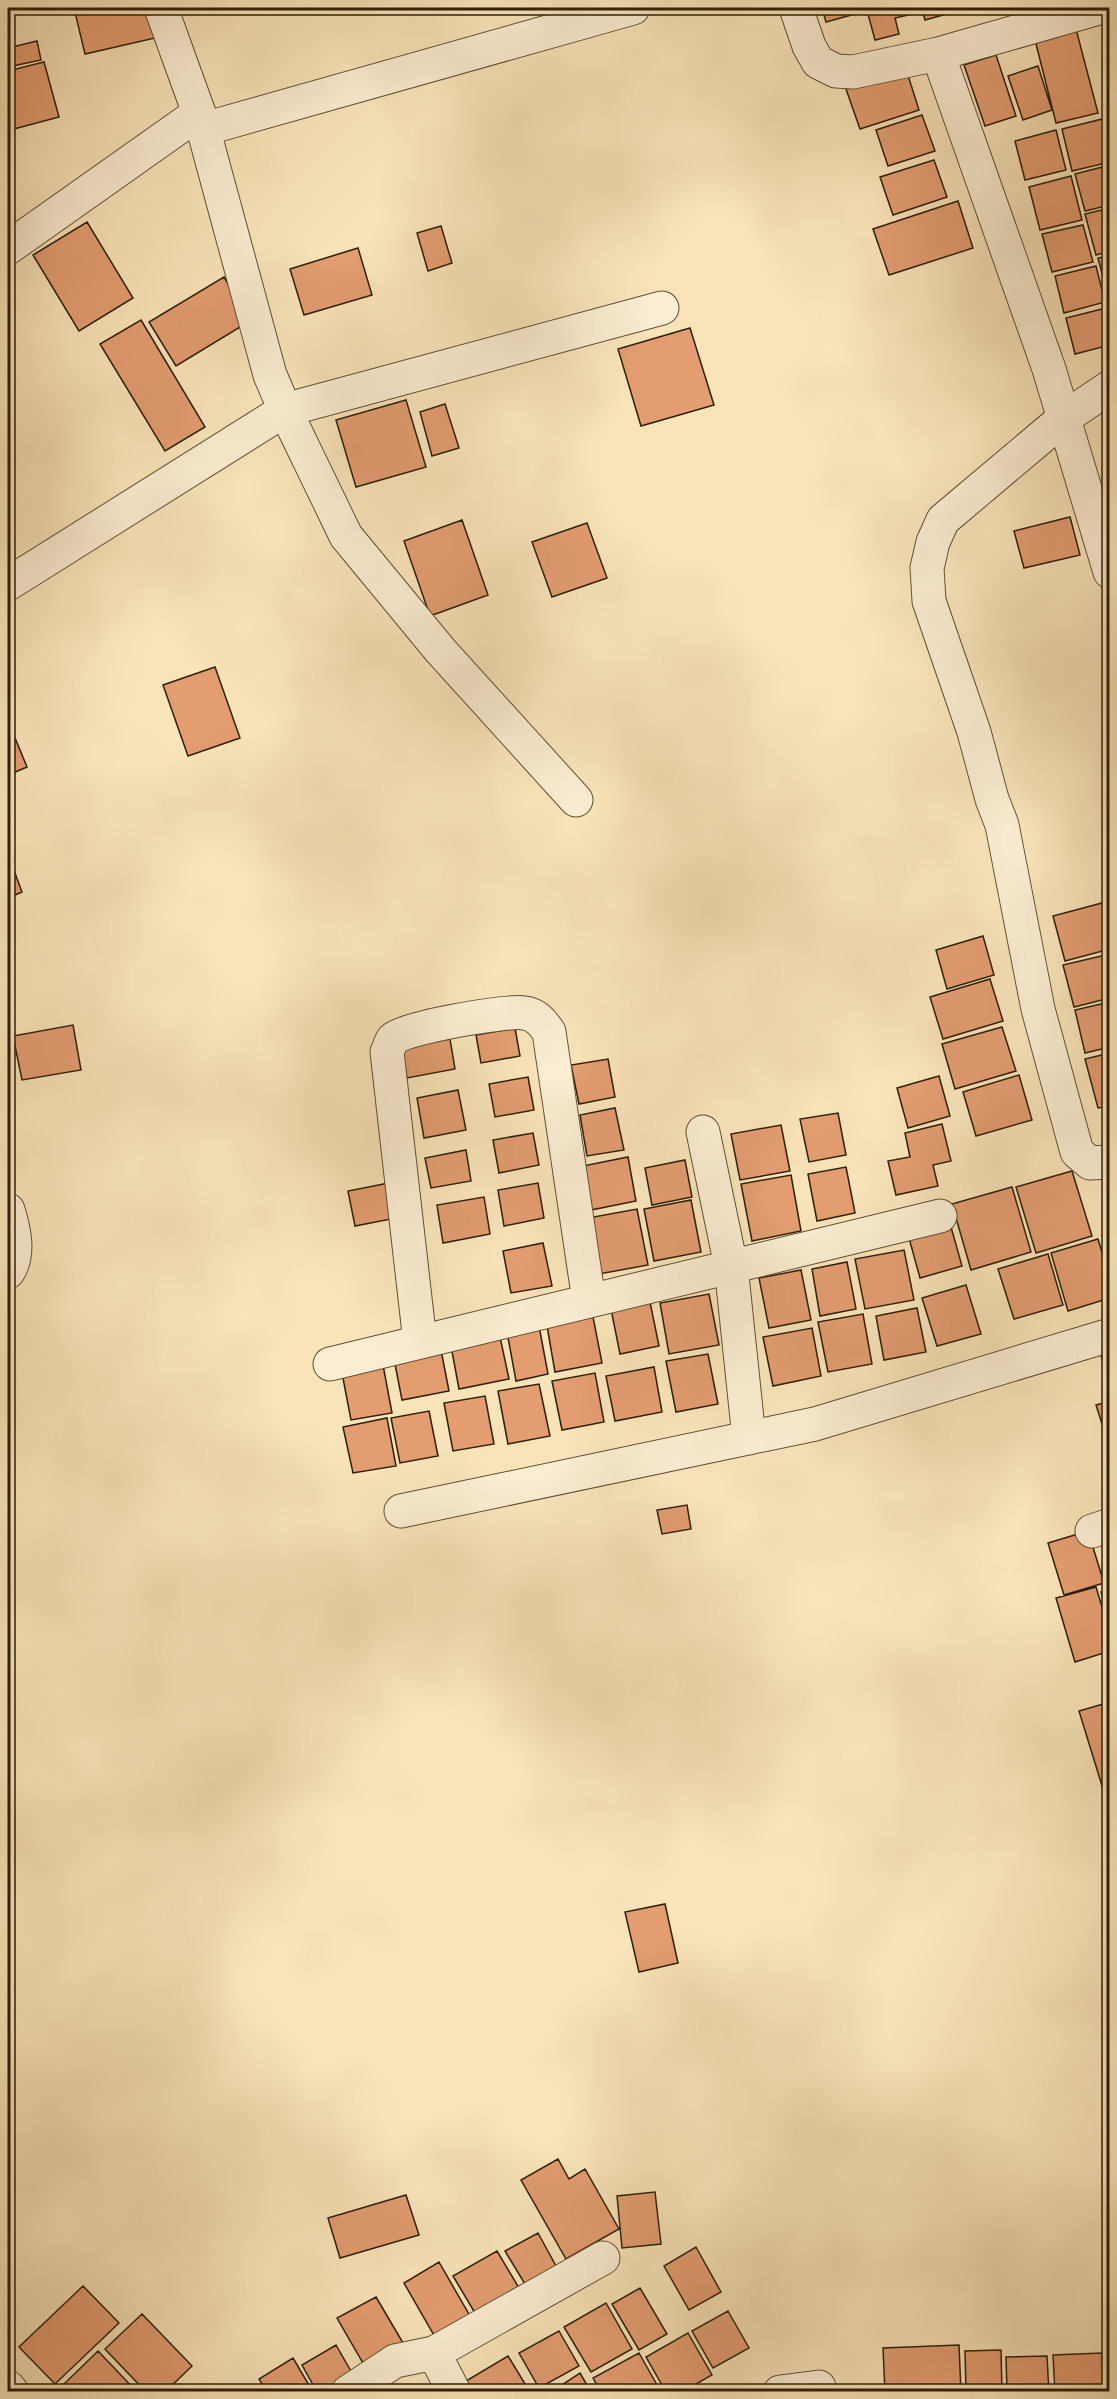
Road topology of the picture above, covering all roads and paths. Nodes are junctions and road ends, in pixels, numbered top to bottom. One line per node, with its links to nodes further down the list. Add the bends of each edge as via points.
1 (161, 8): 8 (street)
2 (633, 8): 8 (street)
3 (796, 8): 7 (street, via 818,62 836,71 853,72)
4 (1099, 8): 7 (street)
5 (1108, 8): 6 (street)
6 (1110, 13)
7 (938, 54): 13 (street)
8 (202, 121): 9 (street); 12 (street, via 270,375)
9 (8, 248)
10 (662, 308): 12 (street)
11 (1110, 387): 13 (street)
12 (285, 410): 15 (street); 16 (street, via 346,536 440,650)
13 (1064, 418): 14 (street); 18 (street, via 943,520 927,568 928,601 1002,825 1038,1009 1077,1152 1090,1163)
14 (1110, 572)
15 (8, 584)
16 (576, 800)
17 (703, 1132): 21 (street)
18 (1110, 1162)
19 (8, 1210): 22 (street, via 14,1228 14,1263)
20 (940, 1216): 21 (street)
21 (731, 1266): 23 (street); 27 (street)
22 (8, 1272)
23 (589, 1301): 25 (street); 25 (street, via 549,1032 540,1020 526,1012 410,1031 393,1039 387,1052)
24 (1110, 1335): 27 (street, via 834,1419)
25 (420, 1342): 26 (street)
26 (330, 1364)
27 (749, 1438): 28 (street)
28 (401, 1511)
29 (603, 2258): 30 (street)
30 (434, 2353): 34 (street, via 395,2361); 35 (street)
31 (8, 2387): 33 (street)
32 (819, 2387): 36 (street)
33 (12, 2391)
34 (348, 2391)
35 (454, 2391)
36 (780, 2391)

